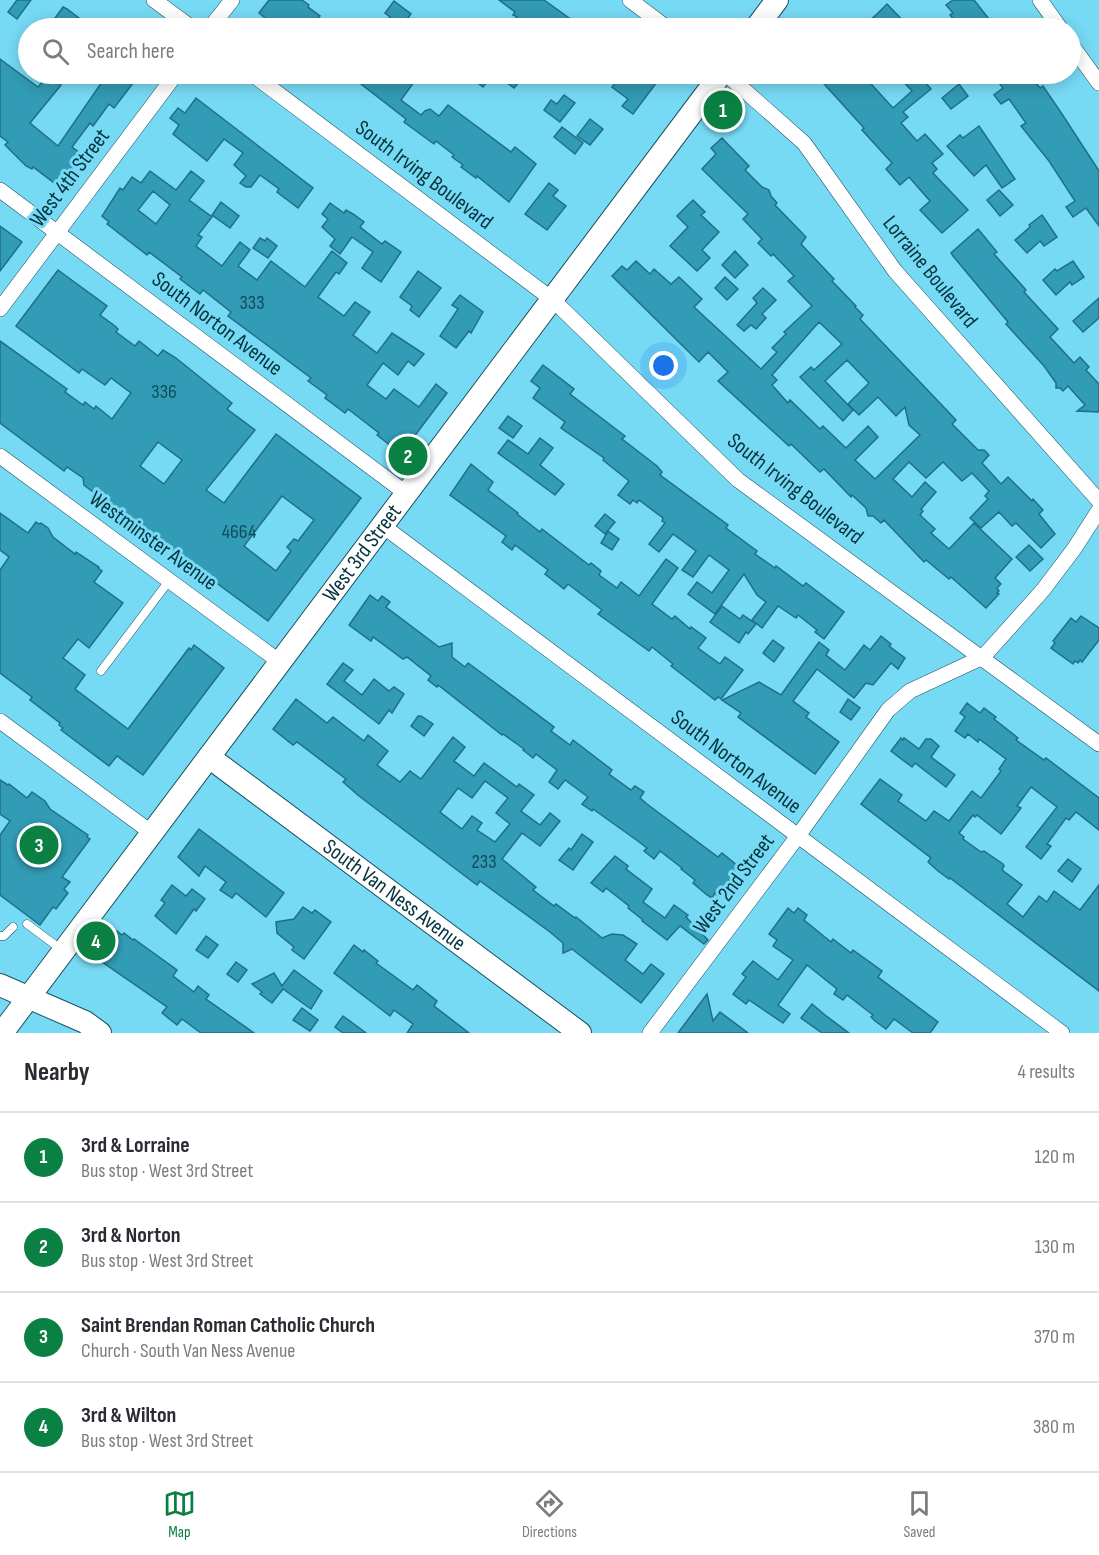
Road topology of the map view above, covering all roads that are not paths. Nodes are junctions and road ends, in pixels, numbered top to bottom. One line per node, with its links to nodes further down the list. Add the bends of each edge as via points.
1 (154, 0): 6 (street)
2 (232, 0): 7 (street)
3 (630, 0): 8 (street)
4 (777, 0): 9 (main road)
5 (1040, 0): 10 (street)
6 (178, 18)
7 (218, 18)
8 (654, 18)
9 (764, 18)
10 (1053, 18)
11 (1081, 57): 12 (street)
12 (1099, 83)
13 (169, 84): 18 (street, West 4th Street)
14 (265, 84): 19 (street, South Irving Boulevard)
15 (716, 84): 19 (main road, West 3rd Street)
16 (736, 84): 23 (street, Lorraine Boulevard, via 804,143 895,271)
17 (0, 190): 18 (street, South Norton Avenue)
18 (58, 232): 20 (street, West 4th Street); 22 (street, South Norton Avenue)
19 (553, 300): 22 (main road, West 3rd Street); 27 (street, South Irving Boulevard, via 738,480)
20 (0, 309)
21 (0, 456): 26 (street, Westminster Avenue)
22 (407, 494): 25 (main road, West 3rd Street)
23 (1099, 501)
24 (1099, 510): 27 (street, West 2nd Street, via 1043,590)
25 (383, 526): 28 (main road, West 3rd Street); 34 (street, South Norton Avenue)
26 (169, 581): 28 (street, Westminster Avenue); 29 (lane)
27 (982, 657): 31 (street, South Irving Boulevard); 34 (street, West 2nd Street, via 910,691 888,711)
28 (280, 662): 32 (main road, West 3rd Street)
29 (101, 671)
30 (0, 721): 33 (street)
31 (1099, 744)
32 (209, 757): 33 (main road, West 3rd Street); 43 (main road, South Van Ness Avenue)
33 (152, 833): 38 (main road, West 3rd Street)
34 (798, 836): 44 (street, West 2nd Street); 45 (street, South Norton Avenue)
35 (27, 924): 38 (lane)
36 (13, 927): 37 (lane)
37 (0, 936)
38 (64, 951): 40 (main road, West 3rd Street)
39 (0, 985): 40 (main road)
40 (29, 998): 41 (main road, West 3rd Street); 42 (main road, via 85,1022)
41 (2, 1033)
42 (100, 1033)
43 (580, 1033)
44 (650, 1033)
45 (1062, 1033)

